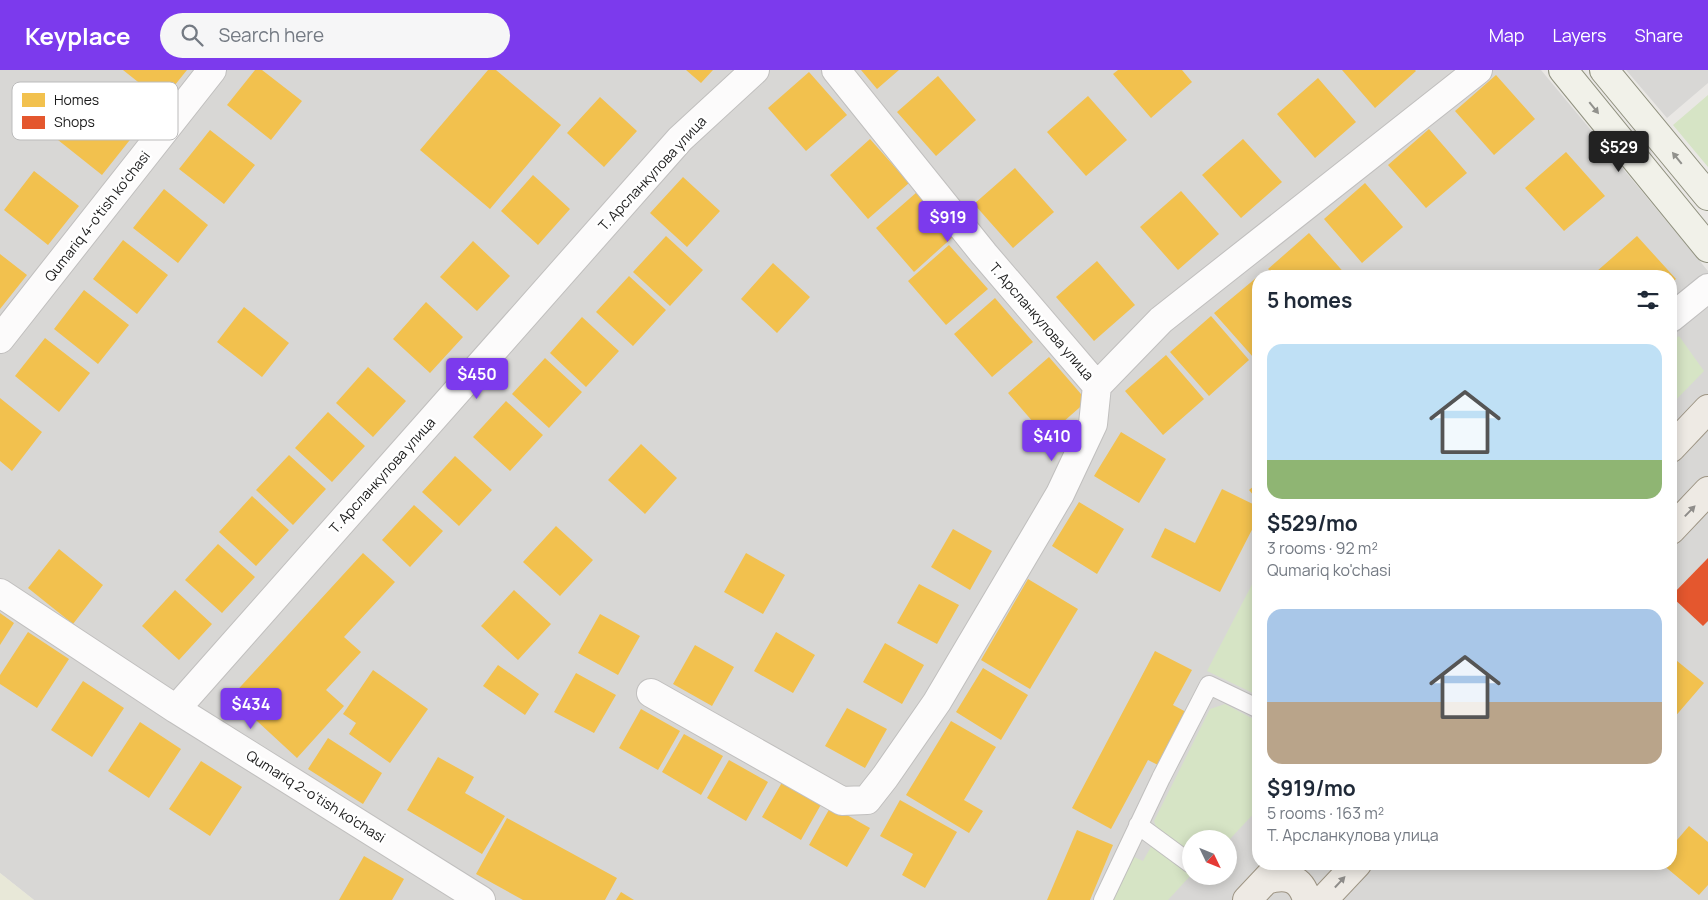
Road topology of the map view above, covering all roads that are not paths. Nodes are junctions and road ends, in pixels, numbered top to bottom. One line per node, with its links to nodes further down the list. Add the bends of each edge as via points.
1 (212, 70): 7 (street, Qumariq 4-o'tish ko'chasi)
2 (755, 70): 22 (street, Т. Арсланкулова улица, via 680,139)
3 (836, 70): 14 (street, Т. Арсланкулова улица, via 984,254)
4 (1478, 70): 14 (street, via 1161,320)
5 (1563, 70): 10 (main road, one-way to 10)
6 (1604, 70): 9 (main road, one-way to 6)
7 (178, 113)
8 (157, 140): 13 (street, Qumariq 4-o'tish ko'chasi)
9 (1708, 196)
10 (1708, 248)
11 (1708, 288): 12 (street)
12 (1677, 313)
13 (0, 339)
14 (1098, 386): 20 (street, via 1094,424 1060,494 937,702 867,800 842,800)
15 (1708, 409): 16 (main road)
16 (1677, 442)
17 (1708, 491): 18 (main road, one-way to 17)
18 (1677, 524)
19 (0, 593): 22 (street, Qumariq 2-o'tish ko'chasi)
20 (651, 693)
21 (1252, 706): 23 (lane, via 1209,685)
22 (176, 708): 27 (street, Qumariq 2-o'tish ko'chasi)
23 (1138, 826): 24 (lane); 28 (lane)
24 (1182, 858)
25 (1351, 870): 31 (main road, one-way to 25)
26 (1273, 872): 29 (main road); 30 (main road, via 1276,877 1293,879)
27 (482, 900)
28 (1103, 900)
29 (1247, 900)
30 (1307, 900)
31 (1323, 900)

